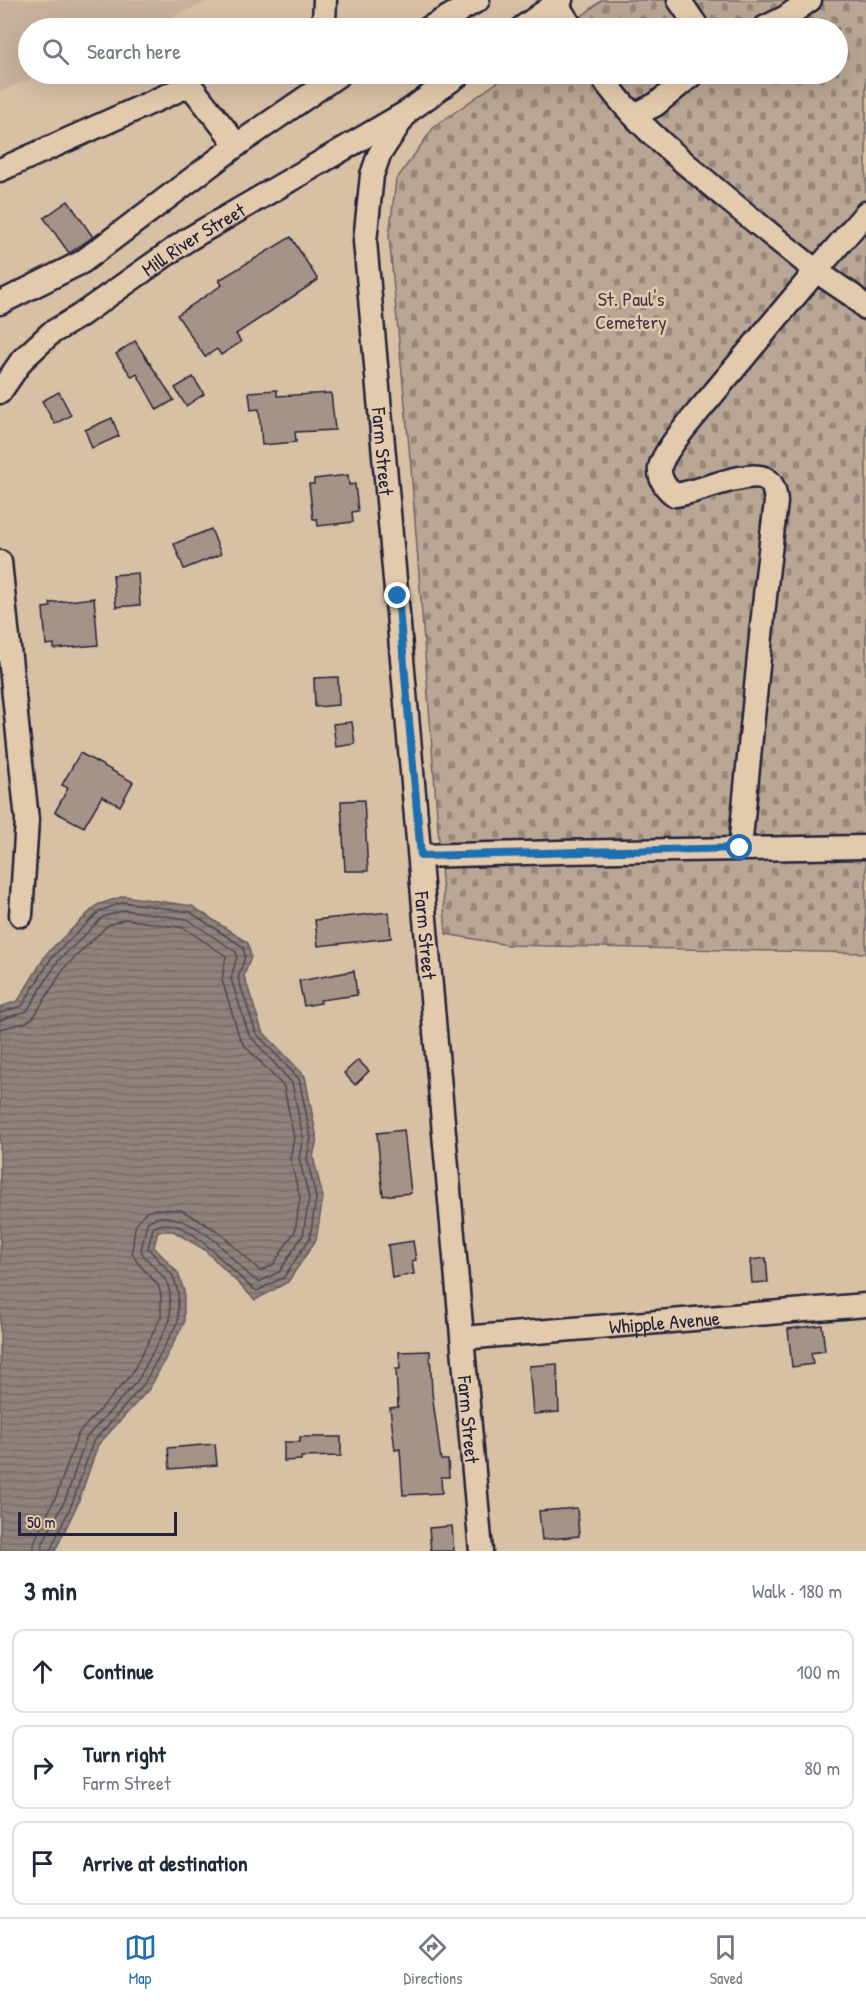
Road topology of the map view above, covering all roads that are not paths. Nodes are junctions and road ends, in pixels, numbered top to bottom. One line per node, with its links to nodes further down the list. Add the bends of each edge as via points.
1 (325, 0): 6 (street)
2 (478, 0): 7 (street)
3 (679, 0): 10 (street)
4 (810, 0): 11 (street)
5 (557, 1): 8 (street); 9 (street)
6 (324, 18)
7 (446, 18)
8 (535, 18)
9 (566, 18)
10 (691, 18)
11 (784, 18)
12 (325, 84): 18 (street)
13 (446, 84): 16 (street, Mill River Street)
14 (607, 84): 17 (street)
15 (681, 84): 17 (street)
16 (407, 112): 24 (street, Mill River Street, via 188,240 51,333 22,360); 28 (street, Farm Street, via 379,155 372,175 365,241)
17 (634, 116): 21 (street, via 681,160)
18 (237, 145): 19 (street, via 190,86); 22 (street, via 82,262)
19 (0, 170)
20 (866, 213): 21 (street)
21 (816, 271): 23 (street); 27 (street, via 695,416 660,467 666,489 675,495 751,476 770,482 775,491)
22 (0, 303)
23 (866, 308)
24 (0, 392)
25 (0, 562): 29 (street, via 27,820)
26 (866, 847): 27 (street)
27 (740, 848): 28 (street)
28 (421, 856): 31 (street, Farm Street)
29 (21, 915)
30 (866, 1305): 31 (street, Whipple Avenue)
31 (463, 1338): 32 (street, Farm Street)
32 (481, 1551)

